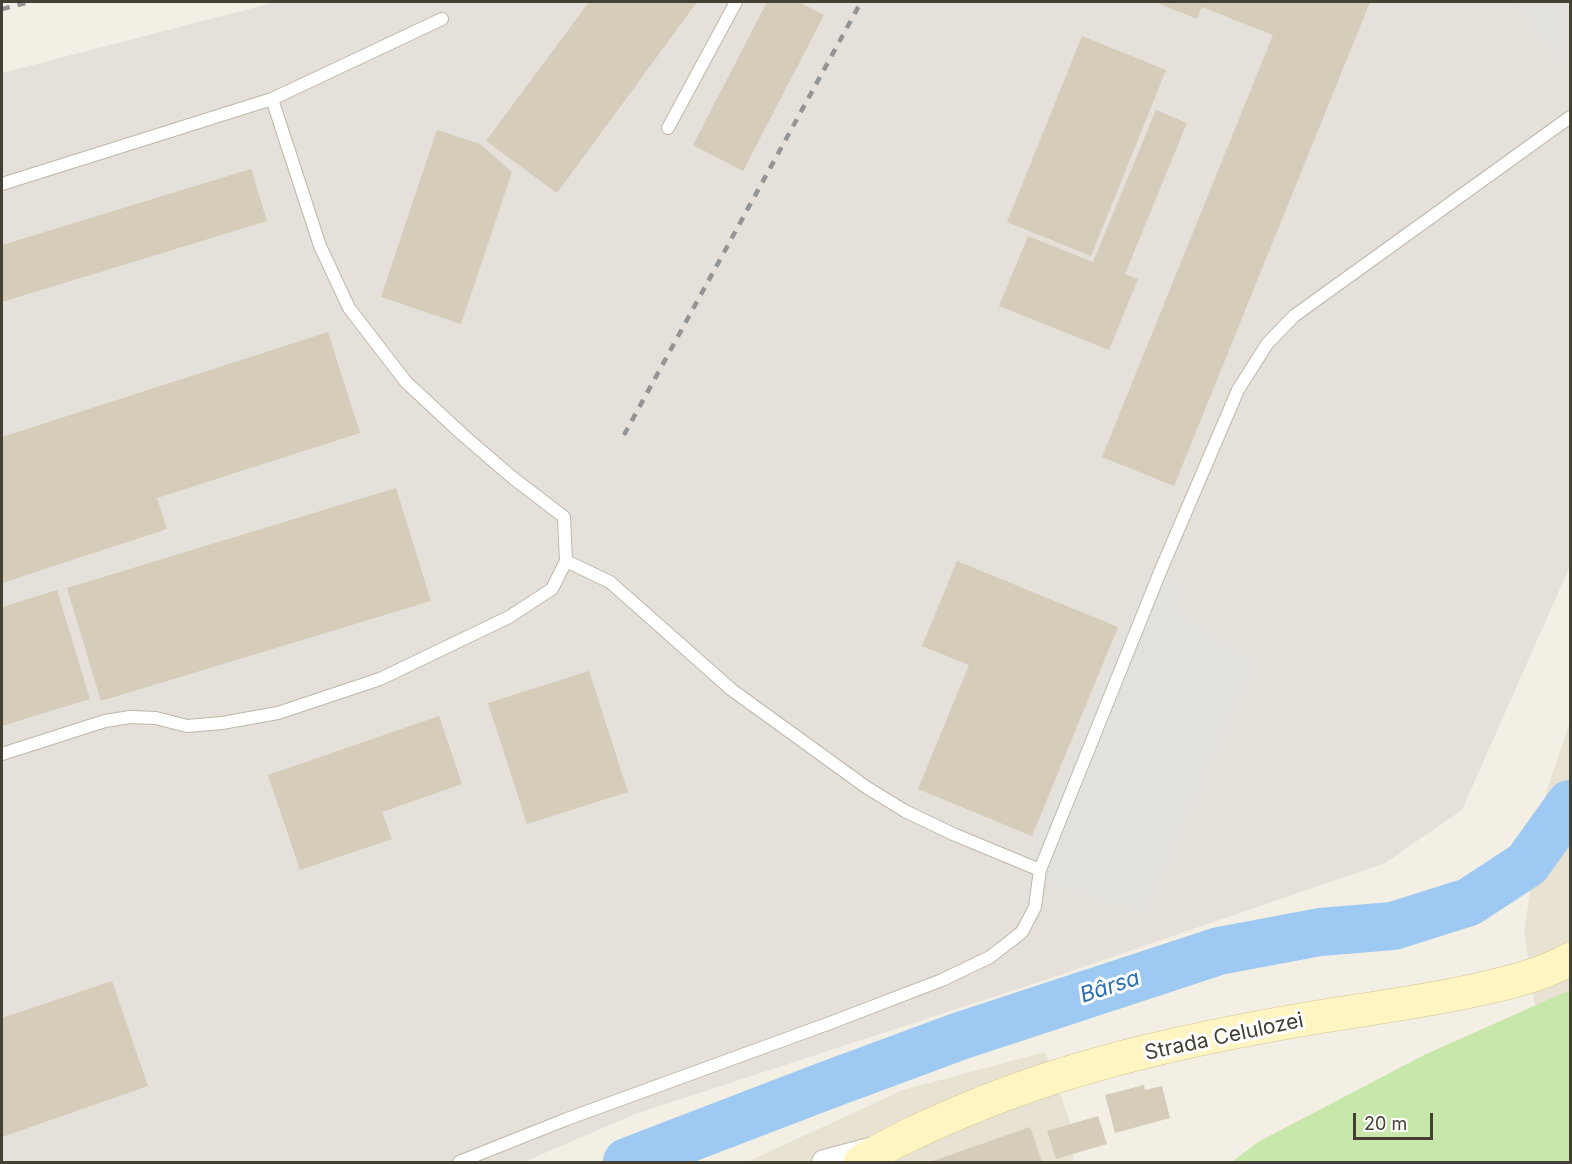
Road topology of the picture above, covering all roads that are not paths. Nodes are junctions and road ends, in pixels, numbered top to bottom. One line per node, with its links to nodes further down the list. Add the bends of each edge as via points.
1 (735, 2): 5 (lane)
2 (442, 19): 3 (lane)
3 (272, 99): 6 (lane); 7 (lane, via 320,246 350,308 406,382 513,478 564,517)
4 (1570, 117): 9 (lane, via 1294,316 1266,344 1238,390)
5 (668, 128)
6 (2, 184)
7 (566, 561): 8 (lane, via 552,589 508,617 380,679 278,713 187,726 156,718 130,717); 9 (lane, via 610,582 732,690 866,787 934,825)
8 (2, 754)
9 (1040, 870): 12 (lane, via 1035,907 1022,932 990,957 920,989)
10 (1570, 959): 11 (street, Strada Celulozei, via 1504,984 1218,1035 1100,1063 1005,1093 931,1124)
11 (879, 1157): 13 (street, Strada Celulozei)
12 (459, 1162)
13 (824, 1162)

